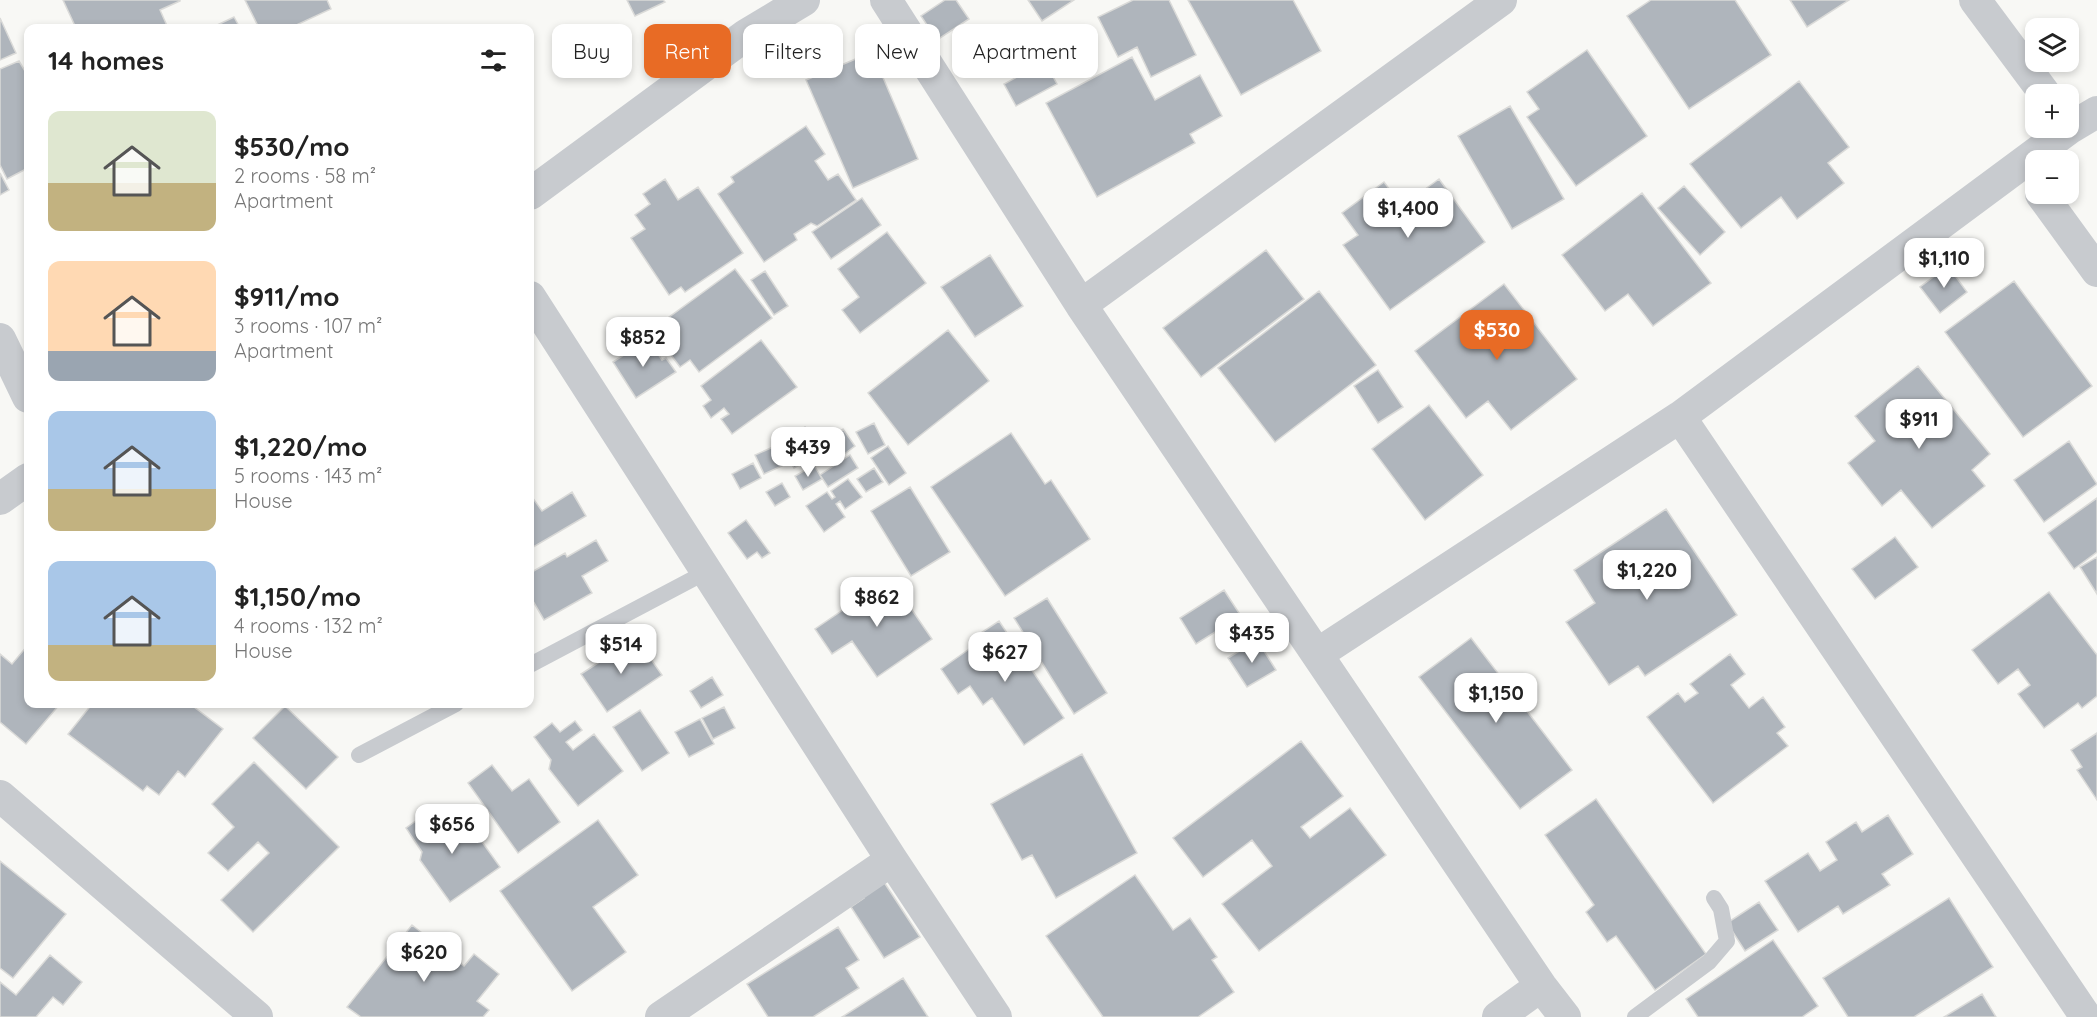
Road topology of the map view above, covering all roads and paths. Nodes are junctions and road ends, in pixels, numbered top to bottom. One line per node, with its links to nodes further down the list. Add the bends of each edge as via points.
1 (804, 0): 12 (street, via 746,35)
2 (886, 0): 16 (street)
3 (1501, 0): 5 (street)
4 (1976, 0): 6 (street)
5 (1466, 10): 16 (street)
6 (2038, 84)
7 (2097, 112): 8 (street)
8 (2079, 122)
9 (2060, 138): 10 (street)
10 (2050, 150)
11 (2025, 178): 19 (street)
12 (534, 191)
13 (2048, 204): 14 (street)
14 (2097, 271)
15 (534, 303): 22 (street)
16 (1081, 305): 23 (street)
17 (0, 339): 18 (street)
18 (24, 389)
19 (1680, 417): 23 (street); 37 (street)
20 (24, 482): 21 (street)
21 (0, 499)
22 (706, 572): 24 (lane); 28 (street)
23 (1319, 653): 30 (street)
24 (534, 663)
25 (448, 708): 26 (lane)
26 (359, 755)
27 (0, 796): 31 (street)
28 (891, 861): 32 (street); 33 (street)
29 (1714, 898): 36 (lane, via 1721,909 1727,941 1709,962)
30 (1541, 986): 34 (street); 35 (street)
31 (257, 1017)
32 (661, 1017)
33 (996, 1017)
34 (1498, 1017)
35 (1565, 1017)
36 (1635, 1017)
37 (2086, 1017)

